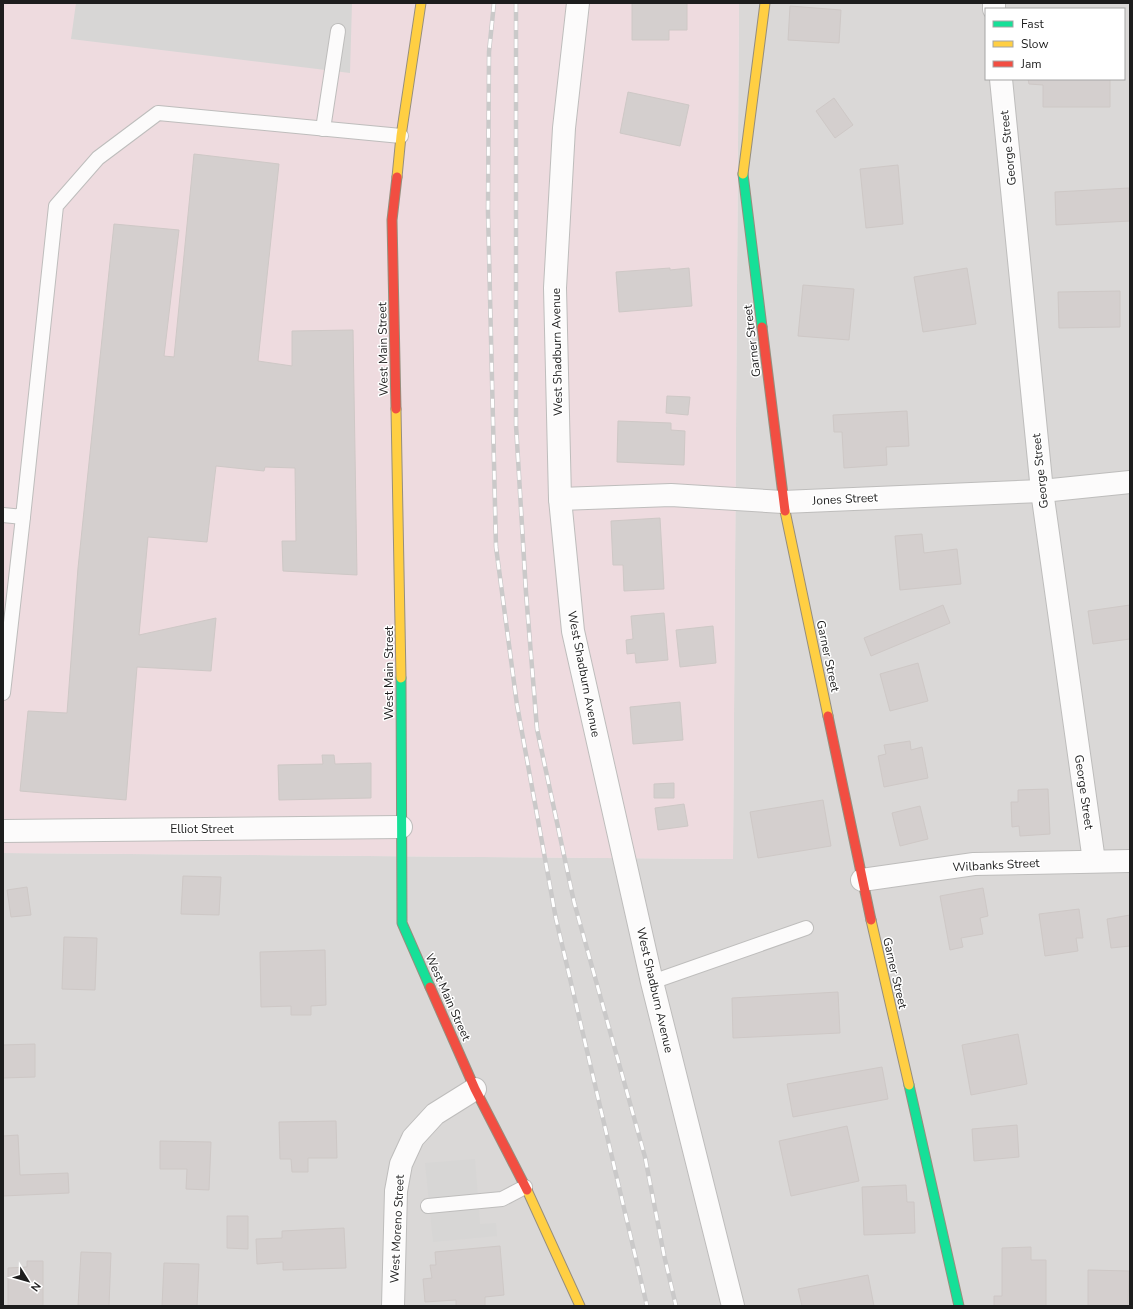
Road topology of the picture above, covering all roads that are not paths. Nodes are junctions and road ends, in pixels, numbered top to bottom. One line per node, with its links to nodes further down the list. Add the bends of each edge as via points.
1 (420, 3): 7 (street, West Main Street)
2 (578, 3): 10 (street, West Shadburn Avenue, via 564,128 555,288)
3 (765, 3): 11 (street, Garner Street, via 743,174)
4 (338, 31): 6 (lane)
5 (1001, 80): 9 (street, George Street)
6 (323, 129): 7 (lane); 13 (lane, via 158,113 98,158 56,206)
7 (401, 136): 15 (street, West Main Street, via 392,220 401,625)
8 (1130, 482): 9 (street, Jones Street)
9 (1042, 491): 11 (street, Jones Street); 17 (street, George Street)
10 (560, 499): 11 (street, Jones Street, via 671,495); 21 (street, West Shadburn Avenue, via 573,631)
11 (783, 502): 19 (street, Garner Street)
12 (3, 515): 13 (lane)
13 (23, 517): 14 (lane)
14 (3, 693)
15 (401, 827): 16 (street, Elliot Street); 22 (street, West Main Street, via 402,923)
16 (3, 831)
17 (1094, 861): 18 (street, Wilbanks Street); 19 (street, Wilbanks Street, via 974,864)
18 (1130, 861)
19 (862, 880): 28 (street, Garner Street)
20 (806, 928): 21 (lane)
21 (652, 982): 27 (street, West Shadburn Avenue)
22 (475, 1090): 23 (street, West Main Street); 25 (street, West Moreno Street, via 435,1114 413,1138 401,1164 396,1191)
23 (525, 1187): 24 (lane, via 502,1199); 26 (street, West Main Street)
24 (428, 1206)
25 (393, 1306)
26 (580, 1306)
27 (733, 1306)
28 (959, 1306)

